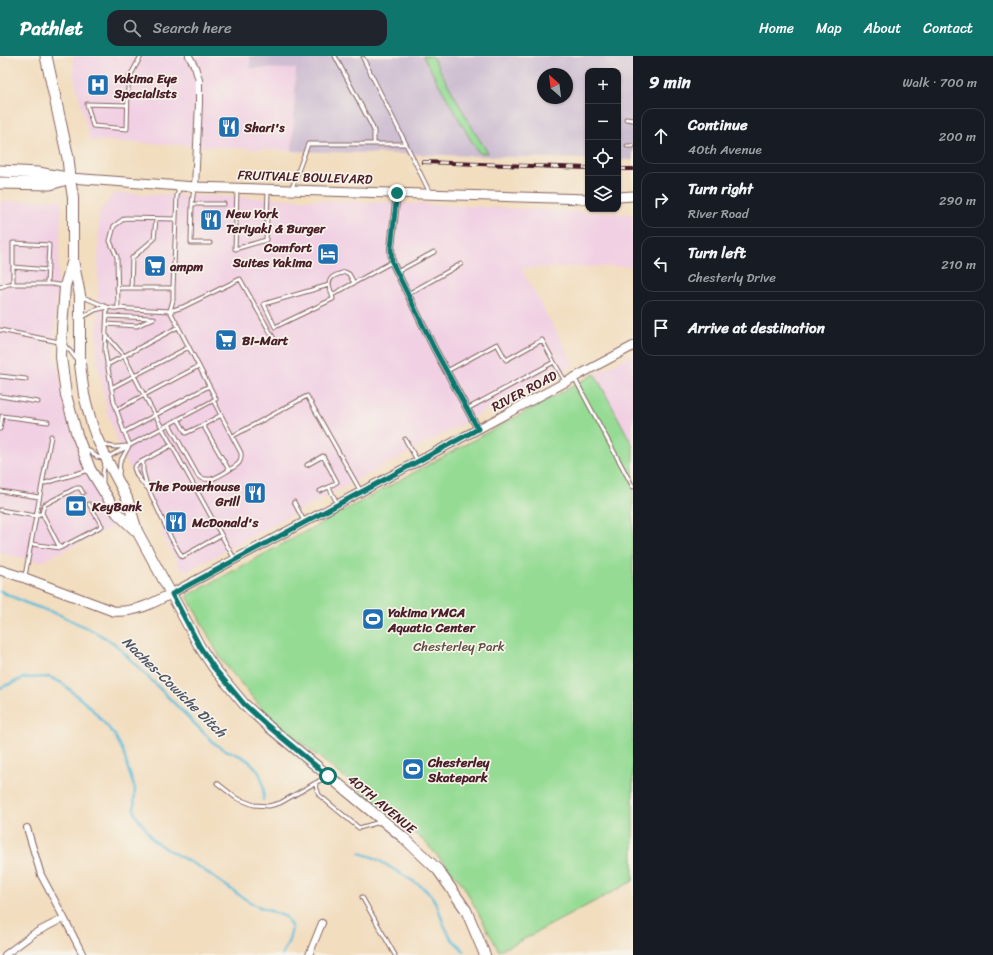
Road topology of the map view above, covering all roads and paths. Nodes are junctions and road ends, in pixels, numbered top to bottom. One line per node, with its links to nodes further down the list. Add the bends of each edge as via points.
1 (46, 56): 14 (highway)
2 (141, 56): 6 (lane, via 129,78)
3 (189, 56): 17 (street, via 199,80)
4 (335, 56): 9 (lane, via 372,126)
5 (363, 58): 10 (lane)
6 (127, 106): 6 (lane, via 127,129 93,126 87,104)
7 (626, 120): 8 (lane)
8 (633, 120)
9 (374, 144): 10 (lane); 20 (lane, via 308,144)
10 (406, 144): 22 (lane)
11 (627, 146): 12 (lane)
12 (633, 146)
13 (0, 171): 14 (highway)
14 (70, 178): 15 (highway, via 50,184); 16 (main road, FRUITVALE BOULEVARD); 32 (main road, via 73,198)
15 (0, 183)
16 (180, 186): 17 (main road, FRUITVALE BOULEVARD); 29 (lane)
17 (195, 187): 18 (main road, FRUITVALE BOULEVARD); 26 (lane)
18 (237, 188): 19 (main road, FRUITVALE BOULEVARD); 19 (lane, via 235,249 266,240)
19 (268, 189): 20 (main road, FRUITVALE BOULEVARD)
20 (291, 190): 21 (main road, FRUITVALE BOULEVARD)
21 (397, 193): 22 (main road, FRUITVALE BOULEVARD); 33 (street, via 391,248)
22 (430, 194): 25 (main road, FRUITVALE BOULEVARD)
23 (633, 196): 24 (main road)
24 (621, 197)
25 (585, 199)
26 (192, 204): 27 (lane); 30 (lane, via 191,243)
27 (224, 204)
28 (156, 219): 29 (lane); 44 (lane, via 125,218 114,226 110,241 117,258); 45 (lane, via 154,239 132,258)
29 (176, 220): 46 (lane)
30 (210, 243)
31 (434, 252): 37 (lane)
32 (73, 260): 42 (main road); 48 (main road)
33 (392, 262): 37 (street); 38 (lane)
34 (461, 264): 47 (lane)
35 (13, 267): 36 (lane); 36 (lane, via 13,243 49,245); 39 (lane)
36 (48, 270): 40 (lane)
37 (398, 272): 47 (street)
38 (354, 283): 41 (lane, via 345,272 332,277); 49 (lane)
39 (12, 284): 40 (lane); 43 (lane)
40 (47, 284): 42 (lane)
41 (329, 284): 49 (lane); 49 (lane, via 264,304 275,327 333,299)
42 (65, 286): 60 (main road)
43 (0, 287)
44 (117, 288): 45 (lane); 51 (lane)
45 (131, 288): 46 (lane)
46 (173, 288): 52 (lane)
47 (408, 294): 68 (street)
48 (80, 295): 50 (lane); 54 (main road)
49 (332, 296)
50 (107, 307): 51 (lane); 53 (lane); 54 (lane)
51 (118, 309): 52 (lane)
52 (170, 311): 56 (lane); 59 (lane, via 240,279)
53 (107, 316): 55 (lane); 55 (lane, via 154,318 137,326)
54 (79, 318): 65 (main road)
55 (106, 324): 58 (lane)
56 (178, 327): 62 (lane); 63 (lane)
57 (0, 330): 60 (lane)
58 (106, 335): 63 (lane); 66 (lane)
59 (278, 342)
60 (61, 343): 65 (lane); 93 (main road, via 66,395)
61 (633, 346): 71 (street, RIVER ROAD)
62 (189, 347): 67 (lane); 70 (lane)
63 (124, 356): 66 (lane); 70 (lane)
64 (554, 362): 68 (lane, via 542,340 506,360 497,344); 73 (lane); 80 (lane)
65 (80, 364): 95 (main road, via 84,395)
66 (107, 365): 75 (lane)
67 (199, 366): 74 (lane); 76 (lane)
68 (447, 371): 80 (street)
69 (0, 376): 72 (lane)
70 (134, 376): 75 (lane); 76 (lane)
71 (574, 377): 73 (street, RIVER ROAD); 109 (lane)
72 (26, 379)
73 (566, 382): 91 (street, RIVER ROAD)
74 (209, 386): 78 (lane, via 216,399); 82 (lane)
75 (111, 388): 81 (lane)
76 (144, 395): 81 (lane); 82 (lane)
77 (0, 396): 79 (lane)
78 (213, 400): 83 (lane); 85 (lane)
79 (38, 402)
80 (467, 409): 91 (street)
81 (116, 410): 92 (lane)
82 (155, 415): 89 (lane); 92 (lane)
83 (221, 415): 88 (lane); 96 (lane)
84 (1, 416): 86 (lane); 90 (lane)
85 (178, 419): 87 (lane); 88 (lane, via 186,434)
86 (48, 422)
87 (169, 424): 89 (lane); 105 (lane, via 198,476 208,480)
88 (204, 425): 105 (lane)
89 (163, 428): 98 (lane); 99 (lane)
90 (0, 429)
91 (478, 429): 102 (street, RIVER ROAD)
92 (124, 432): 98 (lane)
93 (77, 435): 100 (lane, via 92,454); 104 (main road)
94 (51, 436): 107 (lane)
95 (96, 436): 98 (lane, via 104,445 114,448); 100 (main road)
96 (232, 436): 105 (lane, via 242,458 239,464); 113 (lane, via 307,396)
97 (406, 439): 102 (lane)
98 (130, 445): 100 (lane); 106 (lane, via 120,462)
99 (172, 445): 101 (lane); 125 (lane)
100 (106, 458): 106 (main road); 115 (lane, via 103,473)
101 (143, 461): 111 (lane, via 143,472); 111 (lane, via 134,468)
102 (418, 461): 113 (street, RIVER ROAD)
103 (307, 465): 108 (lane, via 323,456 337,482)
104 (90, 469): 107 (lane); 115 (main road)
105 (229, 470)
106 (118, 482): 124 (main road, via 127,498)
107 (42, 484): 116 (lane)
108 (329, 486): 112 (lane); 119 (lane)
109 (633, 487)
110 (0, 490): 116 (lane)
111 (149, 491): 125 (lane, via 182,557)
112 (320, 491)
113 (361, 492): 119 (street, RIVER ROAD)
114 (83, 493): 121 (lane, via 80,488 74,489 44,504)
115 (106, 494): 124 (main road, via 118,513)
116 (39, 497): 122 (lane)
117 (294, 502): 123 (lane)
118 (89, 504): 127 (lane, via 102,526)
119 (338, 504): 123 (street, RIVER ROAD)
120 (0, 510): 122 (lane)
121 (42, 513): 122 (lane); 127 (lane)
122 (36, 516): 126 (lane)
123 (305, 522): 128 (street, RIVER ROAD)
124 (137, 531): 131 (main road, 40TH AVENUE)
125 (221, 535): 128 (lane)
126 (31, 544): 127 (lane); 130 (lane)
127 (60, 548)
128 (235, 560): 131 (street, RIVER ROAD)
129 (0, 570): 130 (main road)
130 (25, 578): 131 (main road, via 122,612 156,602)
131 (172, 594): 132 (main road, 40TH AVENUE, via 200,647 239,698)
132 (328, 776): 134 (lane); 135 (main road, 40TH AVENUE)
133 (217, 783): 134 (lane, via 236,798 254,805 269,806 280,803)
134 (314, 783): 135 (lane, via 319,796 358,828)
135 (383, 821): 144 (main road, 40TH AVENUE, via 438,870 466,910)
136 (27, 828): 138 (street, via 41,875)
137 (362, 897): 143 (lane)
138 (64, 918): 140 (street, via 33,934); 141 (street)
139 (322, 923): 142 (street)
140 (5, 955)
141 (83, 955)
142 (309, 955)
143 (395, 955)
144 (485, 955)

